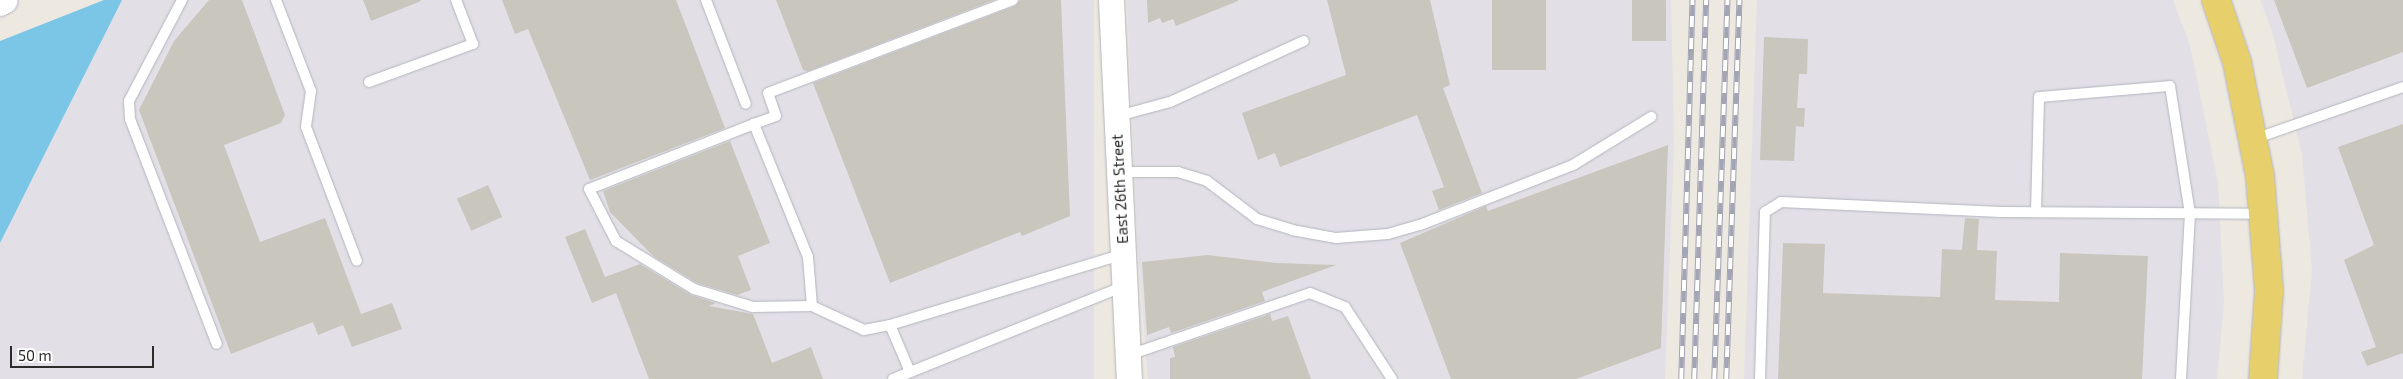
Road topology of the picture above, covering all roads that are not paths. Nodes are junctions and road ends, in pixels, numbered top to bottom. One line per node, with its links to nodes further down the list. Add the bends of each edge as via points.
1 (4, 0): 9 (main road)
2 (182, 0): 27 (lane, via 129,101 130,119)
3 (276, 0): 23 (lane, via 311,90 306,127)
4 (456, 0): 11 (lane, via 472,44)
5 (706, 0): 13 (lane)
6 (1013, 0): 16 (lane, via 768,93 776,116)
7 (1111, 0): 14 (street, East 26th Street)
8 (2216, 0): 17 (main road, via 2237,62)
9 (0, 2)
10 (1304, 41): 14 (lane, via 1170,102)
11 (369, 82)
12 (2403, 87): 17 (lane)
13 (746, 104)
14 (1117, 116): 18 (street, East 26th Street)
15 (1651, 117): 18 (lane, via 1573,166 1420,225 1388,234 1336,238 1292,230 1257,219 1208,182 1178,172)
16 (754, 124): 25 (lane, via 808,257); 25 (lane, via 589,189 616,241 694,288 753,307)
17 (2254, 139): 21 (main road)
18 (1119, 172): 22 (street, East 26th Street)
19 (2036, 212): 20 (lane); 20 (lane, via 2039,97 2170,86); 32 (lane, via 1781,202 1765,212)
20 (2190, 213): 21 (lane); 33 (lane)
21 (2265, 214): 34 (main road, via 2269,291)
22 (1123, 254): 24 (street, East 26th Street); 26 (lane)
23 (357, 261)
24 (1125, 285): 28 (street, East 26th Street); 29 (lane)
25 (812, 306): 26 (lane, via 864,330)
26 (890, 325): 29 (lane)
27 (217, 344)
28 (1129, 367): 31 (lane, via 1310,293 1345,307)
29 (910, 372): 30 (lane)
30 (893, 379)
31 (1392, 379)
32 (1760, 379)
33 (2181, 379)
34 (2263, 379)

